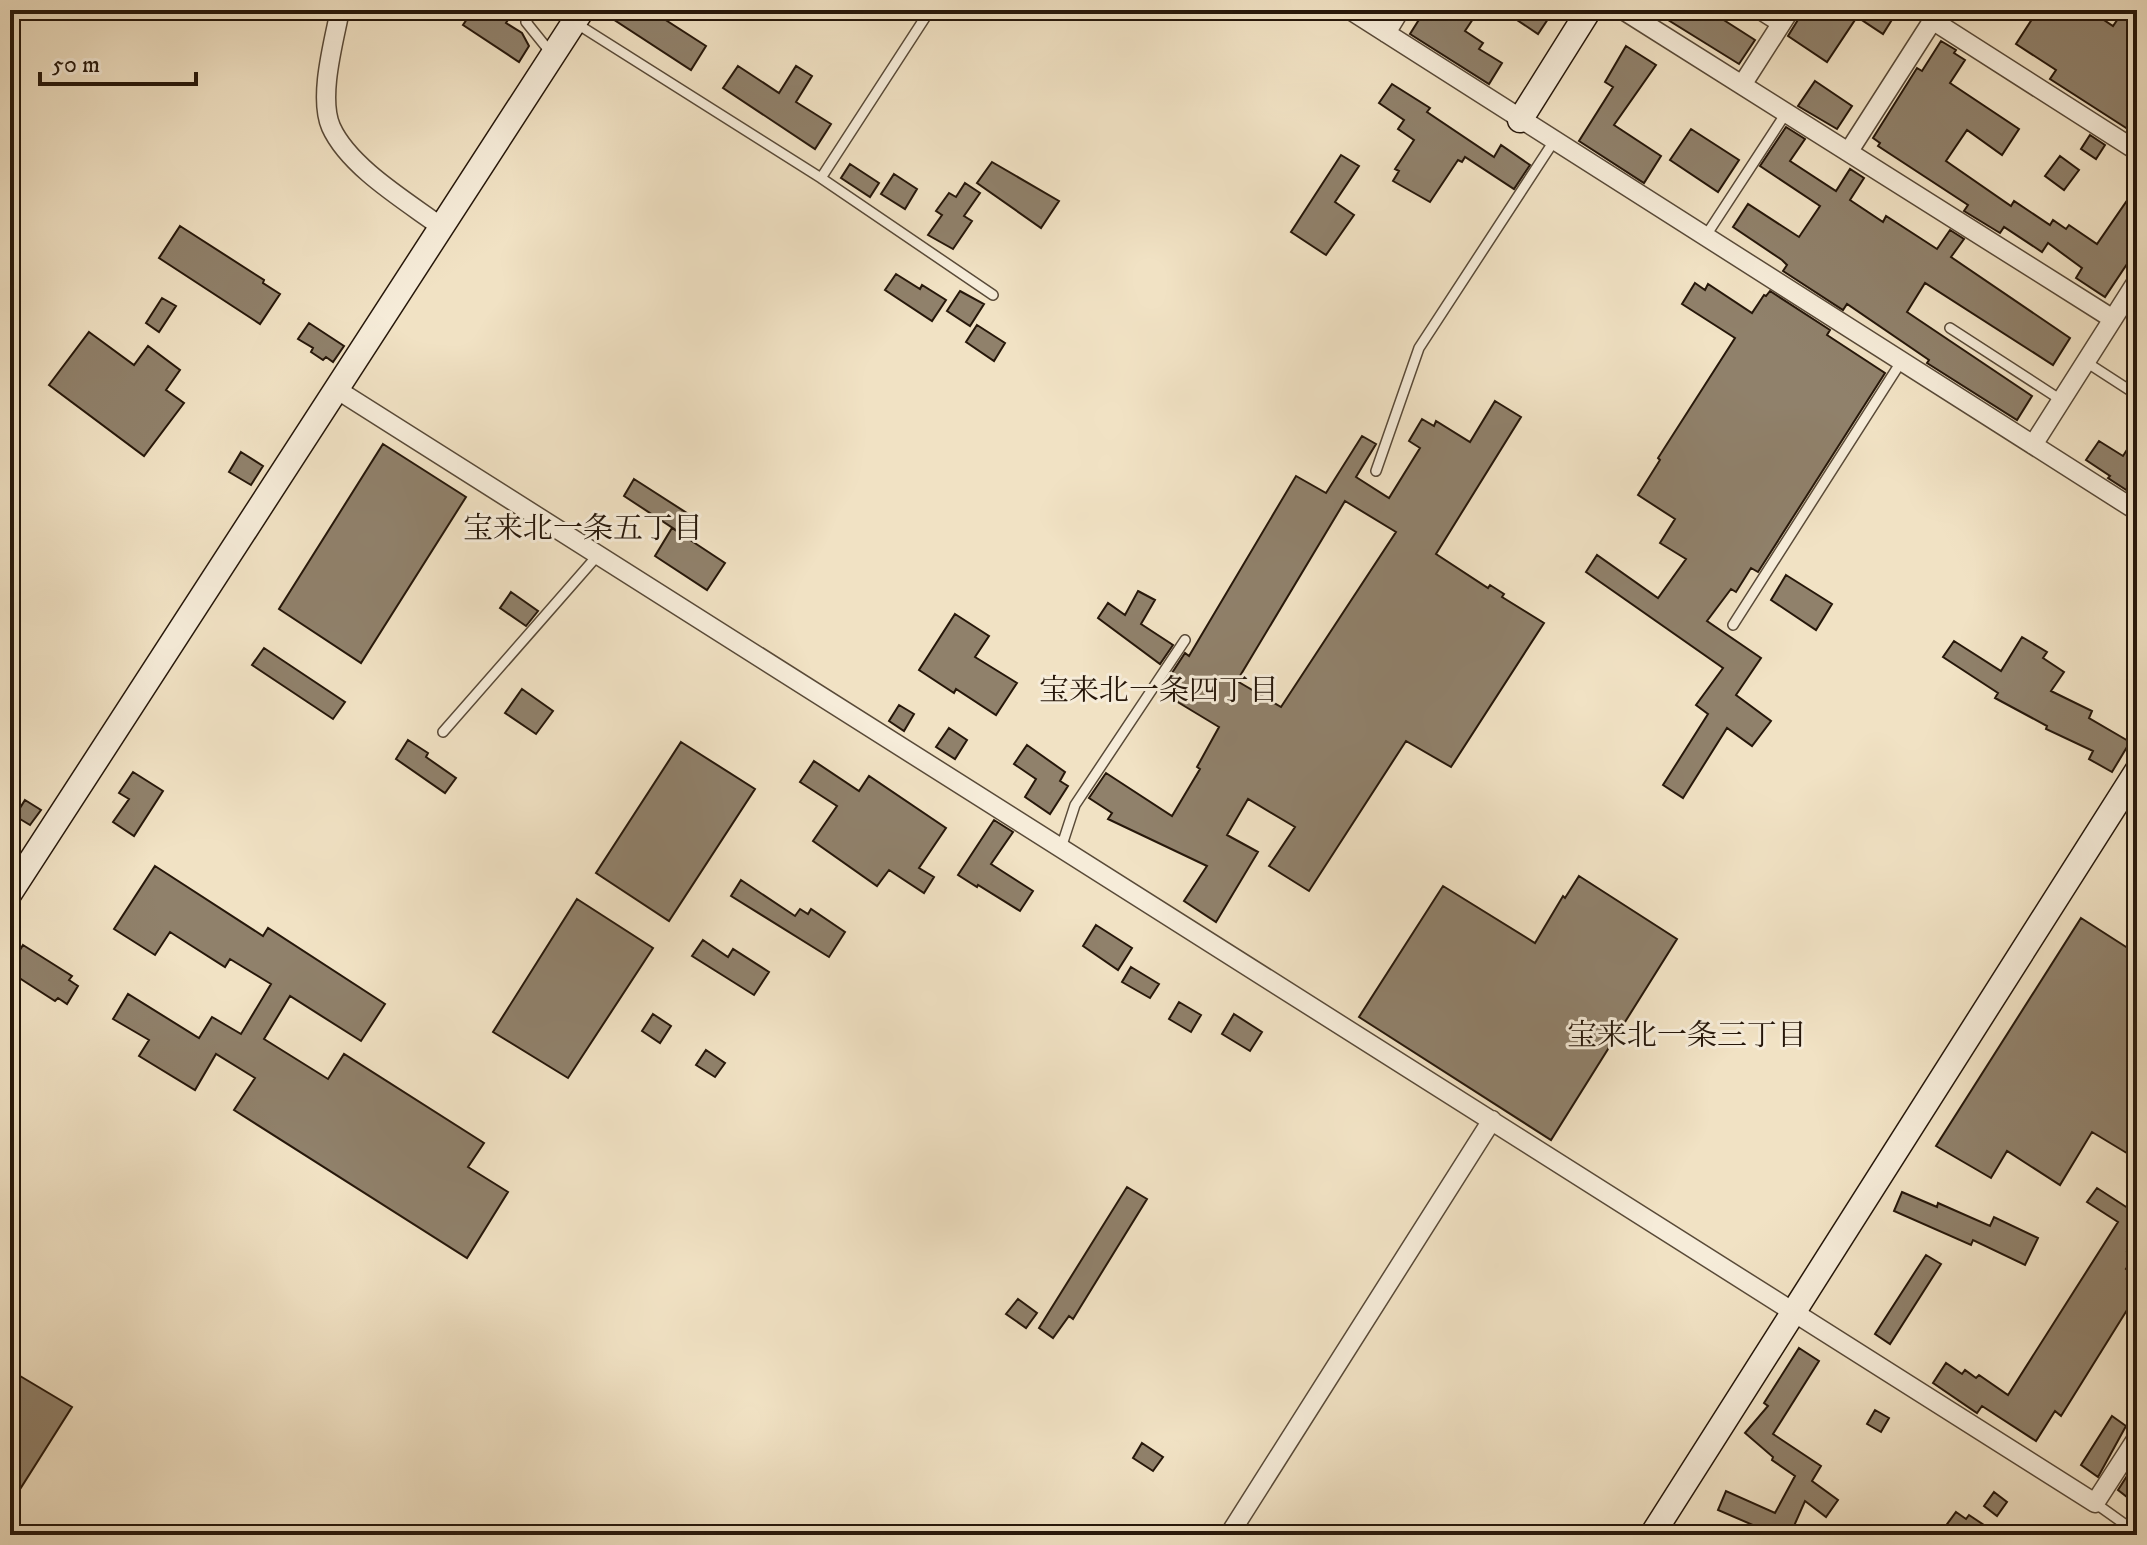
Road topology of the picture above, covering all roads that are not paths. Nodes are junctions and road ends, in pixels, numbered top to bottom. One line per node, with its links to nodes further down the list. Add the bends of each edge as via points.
1 (340, 10): 22 (street, via 327,103 331,126 361,167)
2 (533, 10): 14 (lane, via 526,22)
3 (930, 10): 21 (lane)
4 (1350, 10): 13 (street)
5 (1400, 10): 13 (street)
6 (1589, 10): 17 (street)
7 (1623, 10): 15 (street)
8 (1752, 10): 12 (lane)
9 (1790, 10): 12 (street)
10 (1936, 15): 19 (street); 20 (street)
11 (578, 16): 14 (street); 21 (lane)
12 (1779, 27): 15 (street)
13 (1386, 33): 17 (street)
14 (553, 55): 22 (street)
15 (1742, 85): 16 (street)
16 (1786, 112): 19 (street); 23 (lane)
17 (1520, 120): 18 (street)
18 (1554, 141): 23 (street); 34 (lane, via 1419,348)
19 (1849, 151): 26 (street)
20 (2137, 151)
21 (821, 178): 25 (lane)
22 (440, 226): 30 (street)
23 (1705, 237): 29 (street)
24 (2137, 281): 26 (street)
25 (993, 295)
26 (2113, 319): 28 (street)
27 (1950, 328): 32 (lane)
28 (2086, 361): 31 (lane); 32 (street)
29 (1901, 362): 33 (street); 37 (lane)
30 (336, 389): 36 (street); 42 (street)
31 (2137, 395)
32 (2061, 400): 33 (street)
33 (2033, 445): 35 (street)
34 (1376, 471)
35 (2137, 511)
36 (598, 555): 39 (lane); 41 (street)
37 (1733, 625)
38 (1185, 640): 41 (lane, via 1075,805)
39 (443, 732)
40 (2137, 771): 44 (street)
41 (1061, 848): 43 (street)
42 (10, 893)
43 (1492, 1120): 44 (street); 48 (street)
44 (1794, 1312): 46 (street); 49 (street)
45 (2137, 1438): 46 (street)
46 (2095, 1503): 47 (lane)
47 (2137, 1533)
48 (1229, 1535)
49 (1652, 1535)

